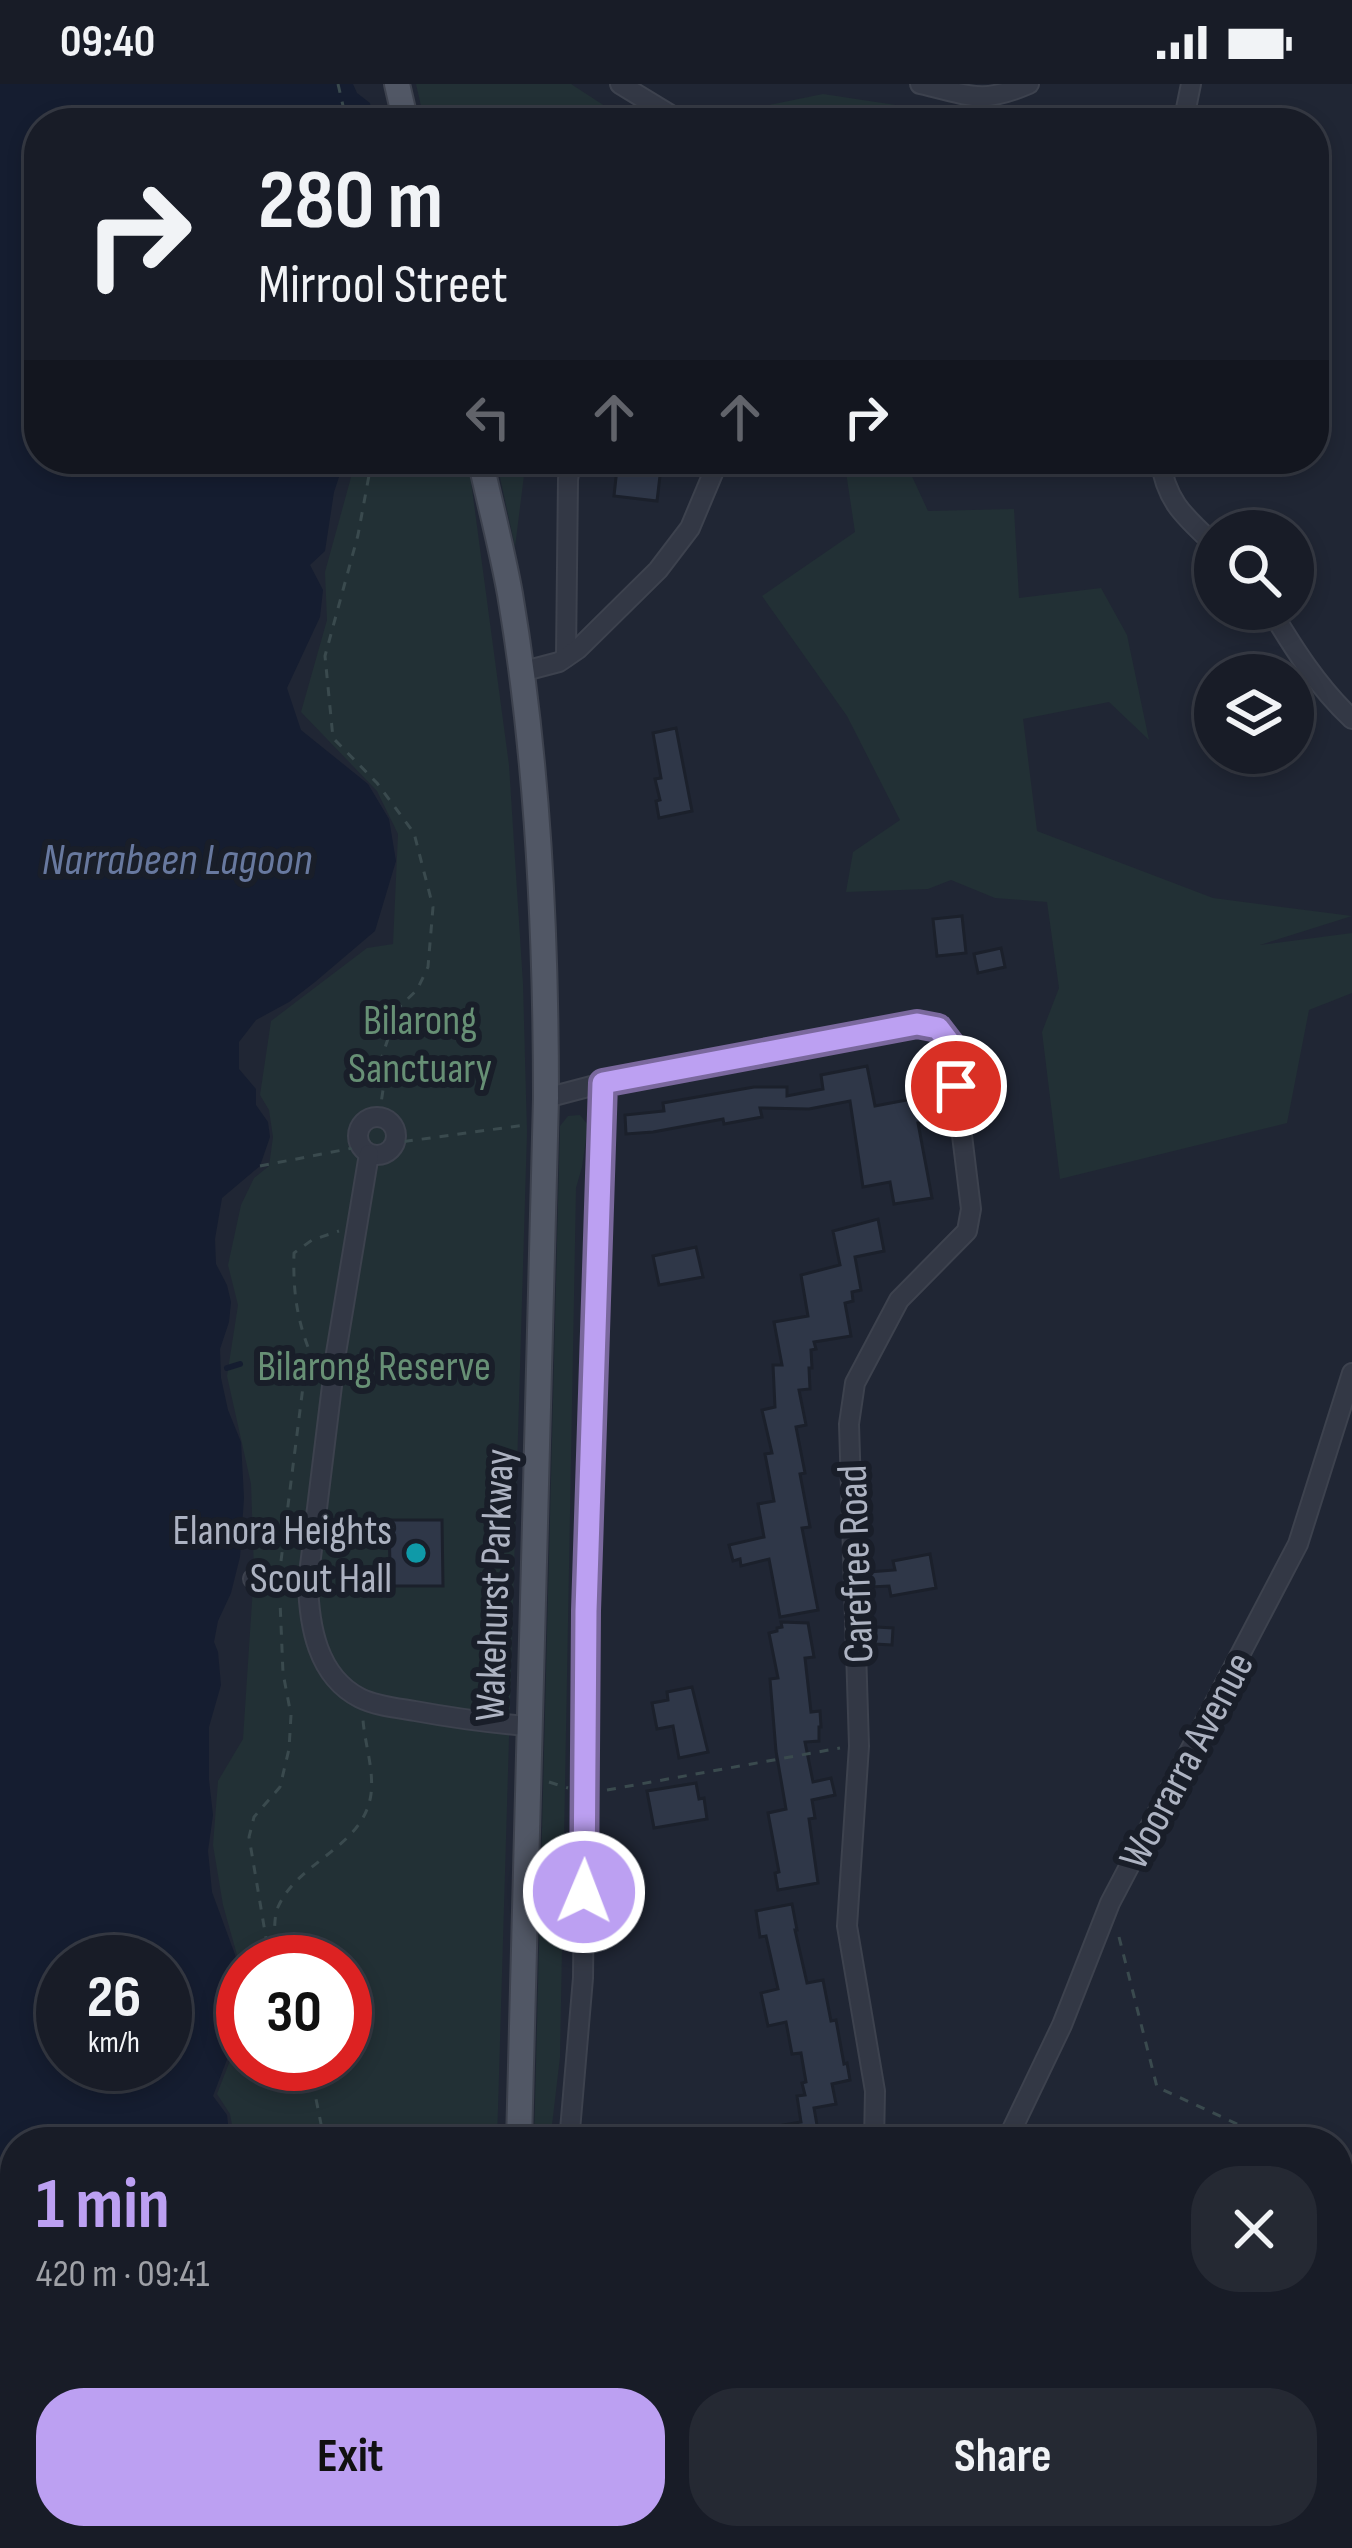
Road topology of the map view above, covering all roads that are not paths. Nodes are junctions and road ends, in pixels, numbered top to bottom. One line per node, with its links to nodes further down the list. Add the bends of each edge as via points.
1 (620, 84): 4 (street)
2 (920, 84): 3 (street, via 976,98)
3 (1029, 84)
4 (659, 108)
5 (483, 474): 12 (main road, Wakehurst Parkway)
6 (569, 474): 11 (street)
7 (713, 474): 11 (street, via 690,529 658,570)
8 (1162, 474): 9 (street)
9 (1194, 525)
10 (1282, 630): 13 (street)
11 (566, 657): 12 (street)
12 (521, 672): 15 (main road, Wakehurst Parkway, via 546,993)
13 (1352, 719)
14 (603, 1083): 15 (street); 22 (street, via 583,1978); 23 (street, Carefree Road, via 917,1024 938,1028 951,1045 968,1232 898,1300 855,1383 849,1424 859,1746 847,1926 870,2050)
15 (545, 1110): 20 (main road, Wakehurst Parkway)
16 (365, 1150): 16 (street, via 359,1128 368,1119 394,1126 394,1143 381,1155); 19 (street)
17 (1352, 1373): 24 (street, Woorarra Avenue, via 1298,1544 1110,1903)
18 (253, 1579): 19 (street)
19 (308, 1582): 20 (street, via 316,1645 348,1691 465,1721)
20 (528, 1726): 21 (main road, Wakehurst Parkway)
21 (519, 2127)
22 (570, 2127)
23 (874, 2127)
24 (1013, 2127)

